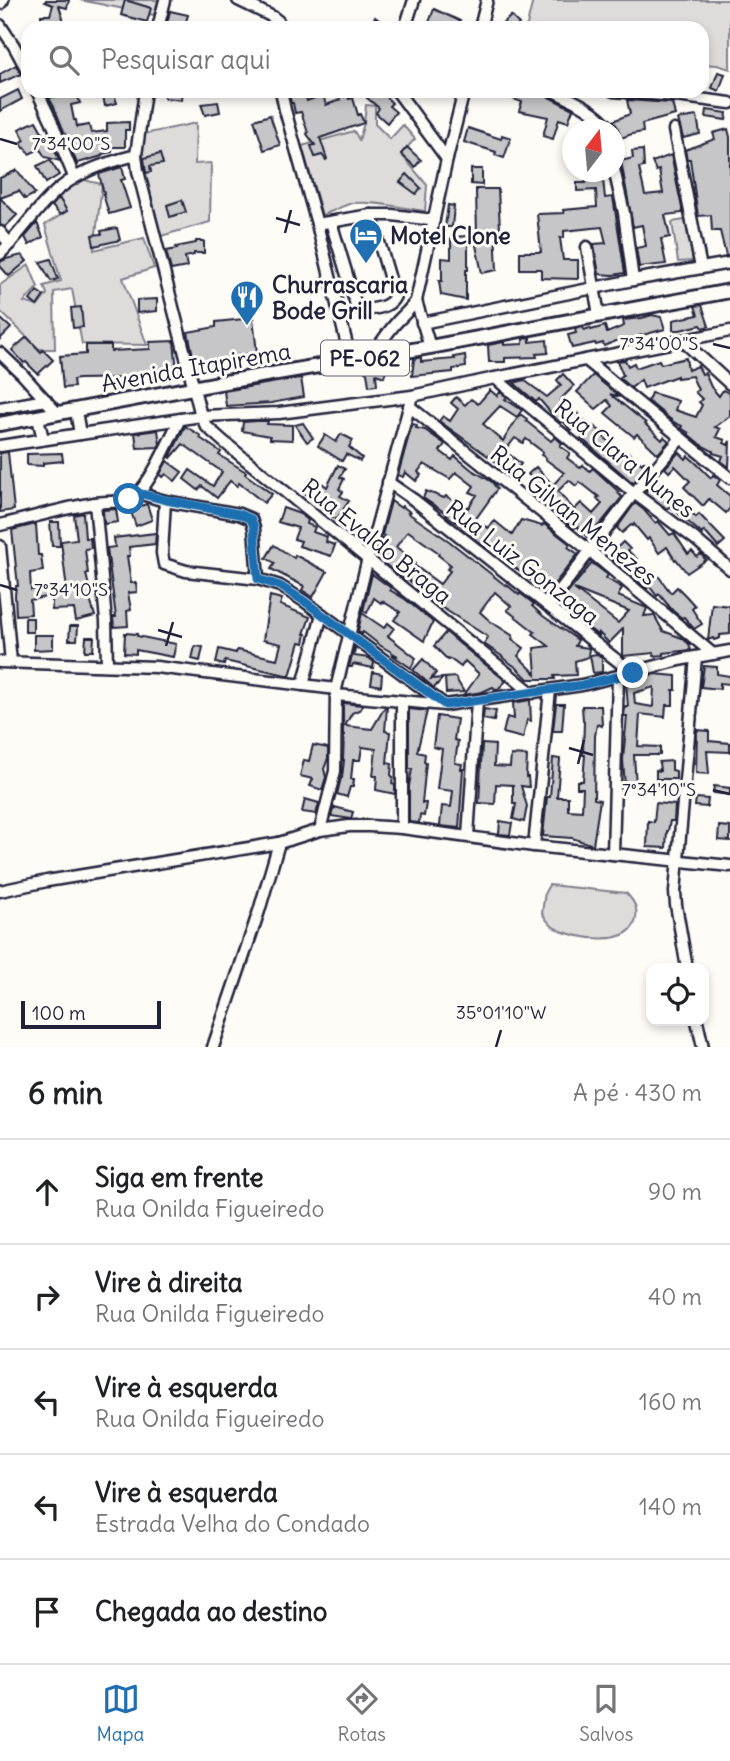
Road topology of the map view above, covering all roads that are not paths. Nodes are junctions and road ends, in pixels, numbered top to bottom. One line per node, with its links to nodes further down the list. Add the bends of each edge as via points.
1 (165, 0): 5 (street)
2 (238, 0): 6 (street)
3 (414, 0): 7 (street)
4 (487, 0): 8 (street)
5 (160, 21)
6 (278, 21)
7 (407, 21)
8 (482, 21)
9 (0, 25): 10 (street)
10 (21, 59)
11 (40, 98): 23 (street)
12 (144, 98): 21 (street)
13 (282, 98): 28 (street)
14 (402, 98): 22 (street)
15 (462, 98): 22 (street)
16 (567, 98): 19 (street)
17 (690, 98): 18 (street)
18 (730, 104)
19 (601, 119)
20 (674, 130): 34 (street)
21 (136, 155): 23 (street); 50 (street)
22 (447, 159): 26 (street)
23 (75, 177): 30 (street, via 49,197)
24 (617, 182): 35 (street)
25 (371, 215): 26 (street); 27 (street); 27 (street, via 395,296 386,305 365,310 356,305)
26 (434, 220): 38 (street)
27 (331, 222): 28 (street)
28 (317, 224): 47 (street)
29 (0, 232): 30 (street)
30 (10, 244): 32 (street)
31 (587, 247): 36 (street)
32 (0, 254)
33 (730, 263): 34 (street)
34 (702, 268): 35 (street)
35 (633, 280): 36 (street)
36 (594, 289): 39 (street); 40 (street)
37 (730, 291): 39 (main road, Avenida Itapirema / PE-062)
38 (416, 301): 40 (street); 45 (street)
39 (599, 316): 43 (main road, Avenida Itapirema / PE-062)
40 (422, 323): 43 (street)
41 (730, 331): 42 (street)
42 (682, 340): 46 (street); 49 (street)
43 (430, 347): 45 (main road, Avenida Itapirema / PE-062)
44 (0, 353): 51 (street)
45 (372, 356): 47 (main road, Avenida Itapirema / PE-062)
46 (586, 360): 48 (street); 61 (street)
47 (351, 361): 50 (main road, Avenida Itapirema / PE-062)
48 (495, 378): 52 (street); 67 (street, Rua Clara Nunes)
49 (730, 384)
50 (193, 388): 54 (main road, Avenida Itapirema / PE-062); 56 (street)
51 (46, 400): 53 (street); 55 (street)
52 (410, 401): 56 (street); 65 (street); 72 (street, Rua Gilvan Menezes)
53 (0, 408)
54 (76, 411): 55 (main road, Avenida Itapirema / PE-062); 60 (street)
55 (58, 414): 57 (main road, Avenida Itapirema / PE-062)
56 (201, 416): 58 (street); 73 (street, Rua Evaldo Braga, via 223,442)
57 (38, 418): 59 (main road, Avenida Itapirema / PE-062); 62 (street)
58 (180, 419): 60 (street); 66 (street)
59 (0, 424)
60 (80, 434): 62 (street)
61 (681, 438): 64 (street); 67 (street)
62 (43, 439): 63 (street)
63 (0, 446)
64 (730, 478)
65 (388, 482): 73 (street); 76 (street, Rua Luiz Gonzaga)
66 (138, 493): 68 (street); 69 (street, via 123,501)
67 (634, 493): 72 (street); 74 (street, Rua Clara Nunes)
68 (166, 500): 75 (street, via 251,519); 75 (street, via 164,564)
69 (95, 503): 70 (street); 83 (street)
70 (0, 525)
71 (0, 546): 82 (street)
72 (590, 551): 76 (street); 80 (street, Rua Gilvan Menezes)
73 (368, 558): 78 (street); 89 (street, Rua Evaldo Braga)
74 (730, 569)
75 (258, 579): 77 (street, via 290,592)
76 (548, 606): 84 (street, Rua Luiz Gonzaga)
77 (322, 614): 78 (street); 86 (street)
78 (349, 633): 88 (street); 92 (street)
79 (730, 651): 80 (street)
80 (713, 654): 81 (street)
81 (696, 657): 84 (street); 99 (street)
82 (6, 662): 83 (street)
83 (107, 665): 86 (street)
84 (633, 673): 85 (street)
85 (618, 677): 87 (street); 98 (street)
86 (303, 685): 88 (street)
87 (550, 690): 89 (street); 97 (street)
88 (336, 692): 91 (street); 94 (street, via 335,771)
89 (532, 693): 90 (street)
90 (477, 701): 92 (street); 95 (street)
91 (402, 702): 92 (street); 93 (street)
92 (445, 705)
93 (402, 828): 94 (street); 95 (street)
94 (320, 830): 96 (street)
95 (468, 836): 97 (street)
96 (279, 843): 101 (street); 104 (street)
97 (534, 845): 98 (street)
98 (613, 853): 99 (street)
99 (679, 860): 100 (street); 102 (street, via 676,905)
100 (730, 866)
101 (0, 891)
102 (686, 963)
103 (698, 1026): 105 (street)
104 (213, 1047)
105 (703, 1047)

